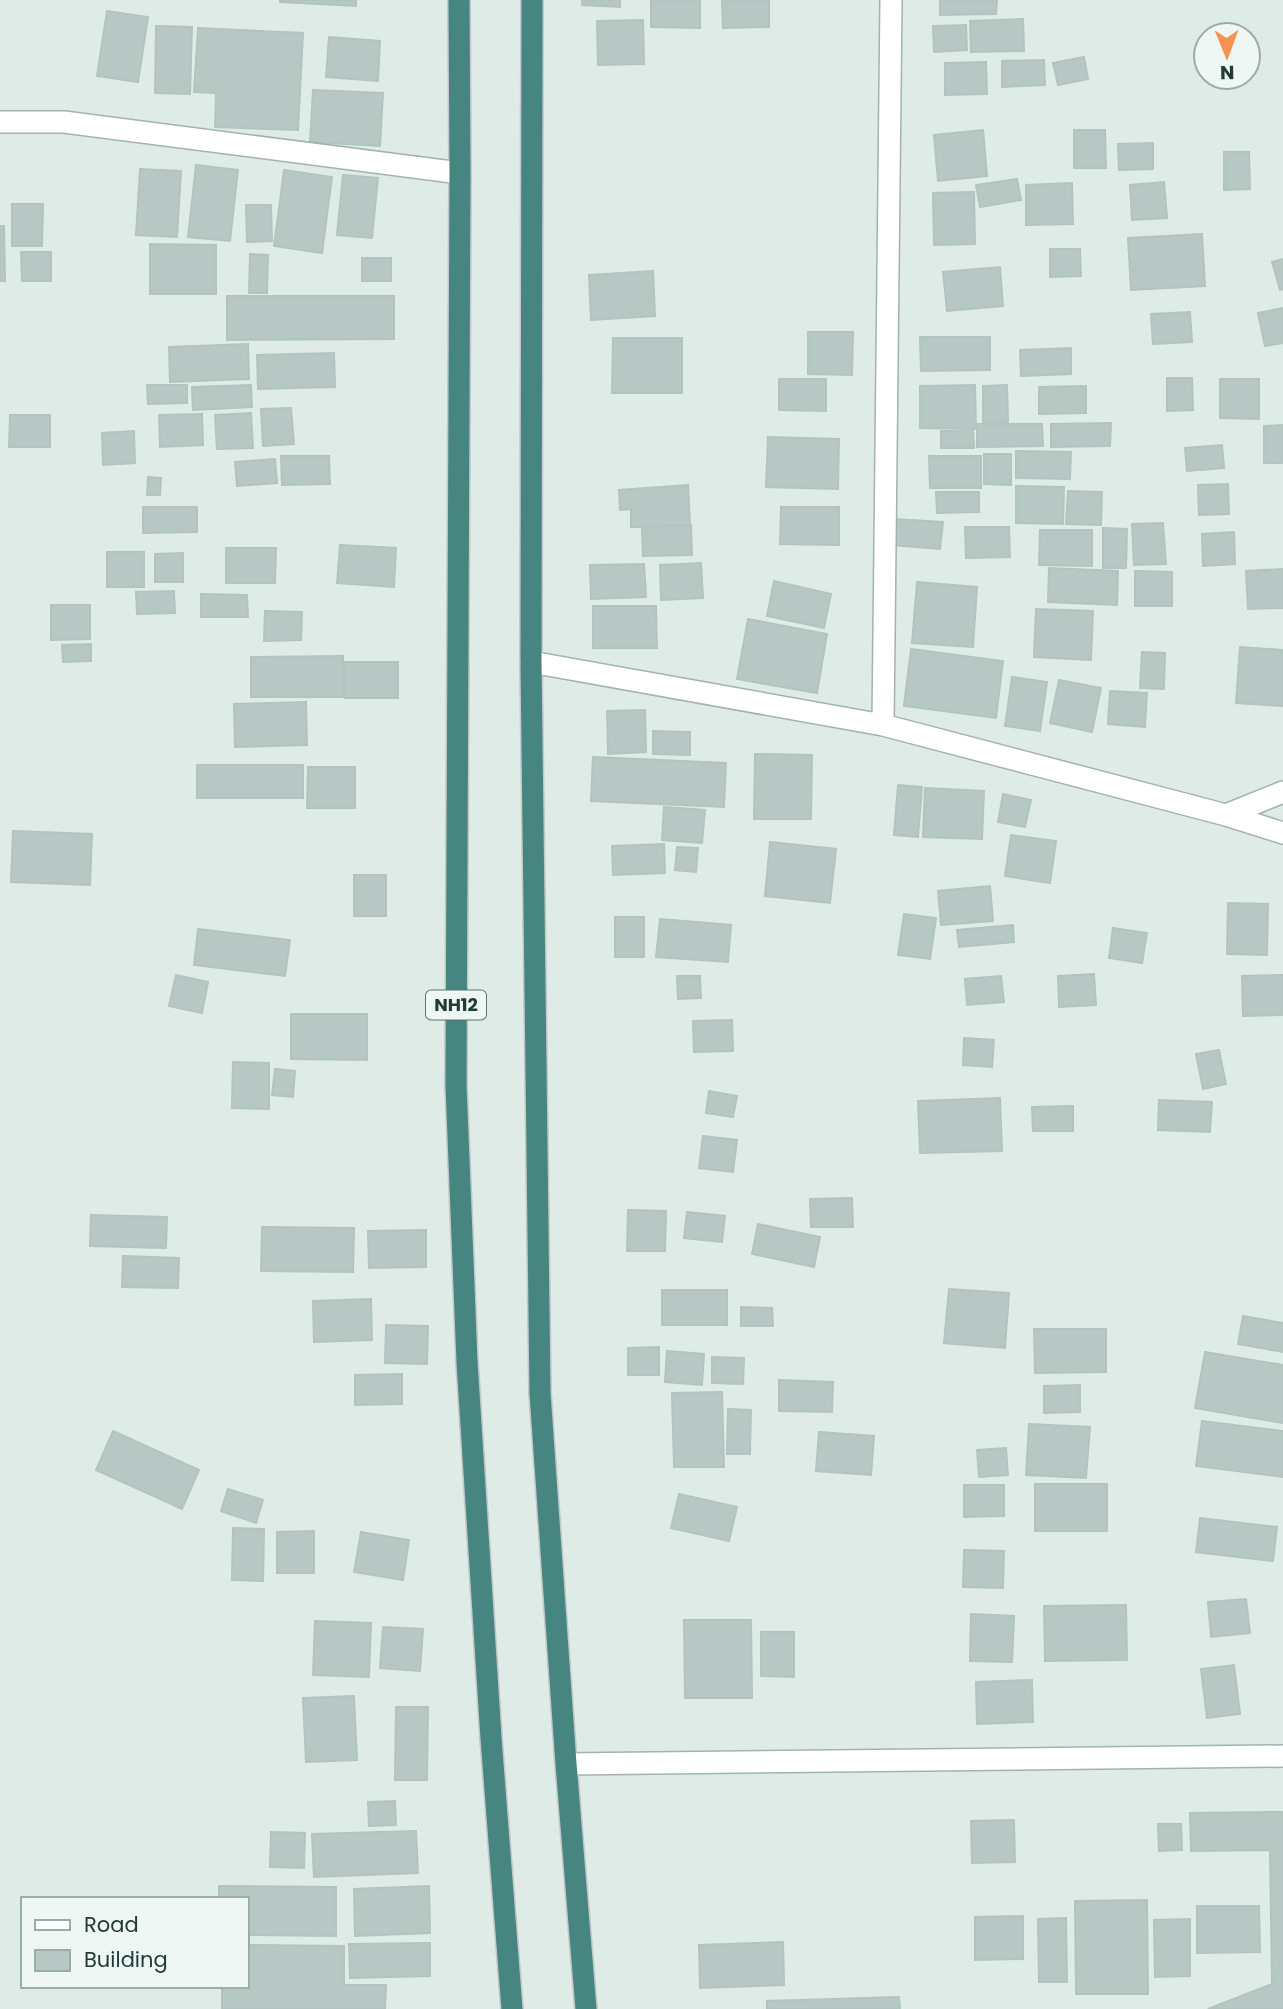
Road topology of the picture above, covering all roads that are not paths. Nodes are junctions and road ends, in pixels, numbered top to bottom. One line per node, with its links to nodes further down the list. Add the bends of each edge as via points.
1 (459, 0): 5 (highway, NH12)
2 (532, 0): 6 (highway)
3 (891, 0): 7 (street)
4 (0, 122): 5 (street, via 64,122)
5 (460, 173): 13 (highway, NH12, via 456,1085 467,1362)
6 (531, 662): 7 (street); 12 (highway, via 540,1393)
7 (883, 725): 9 (street)
8 (1283, 792): 9 (street)
9 (1226, 815): 10 (street)
10 (1283, 833)
11 (1283, 1756): 12 (street)
12 (566, 1764): 14 (highway)
13 (512, 2009)
14 (586, 2009)

